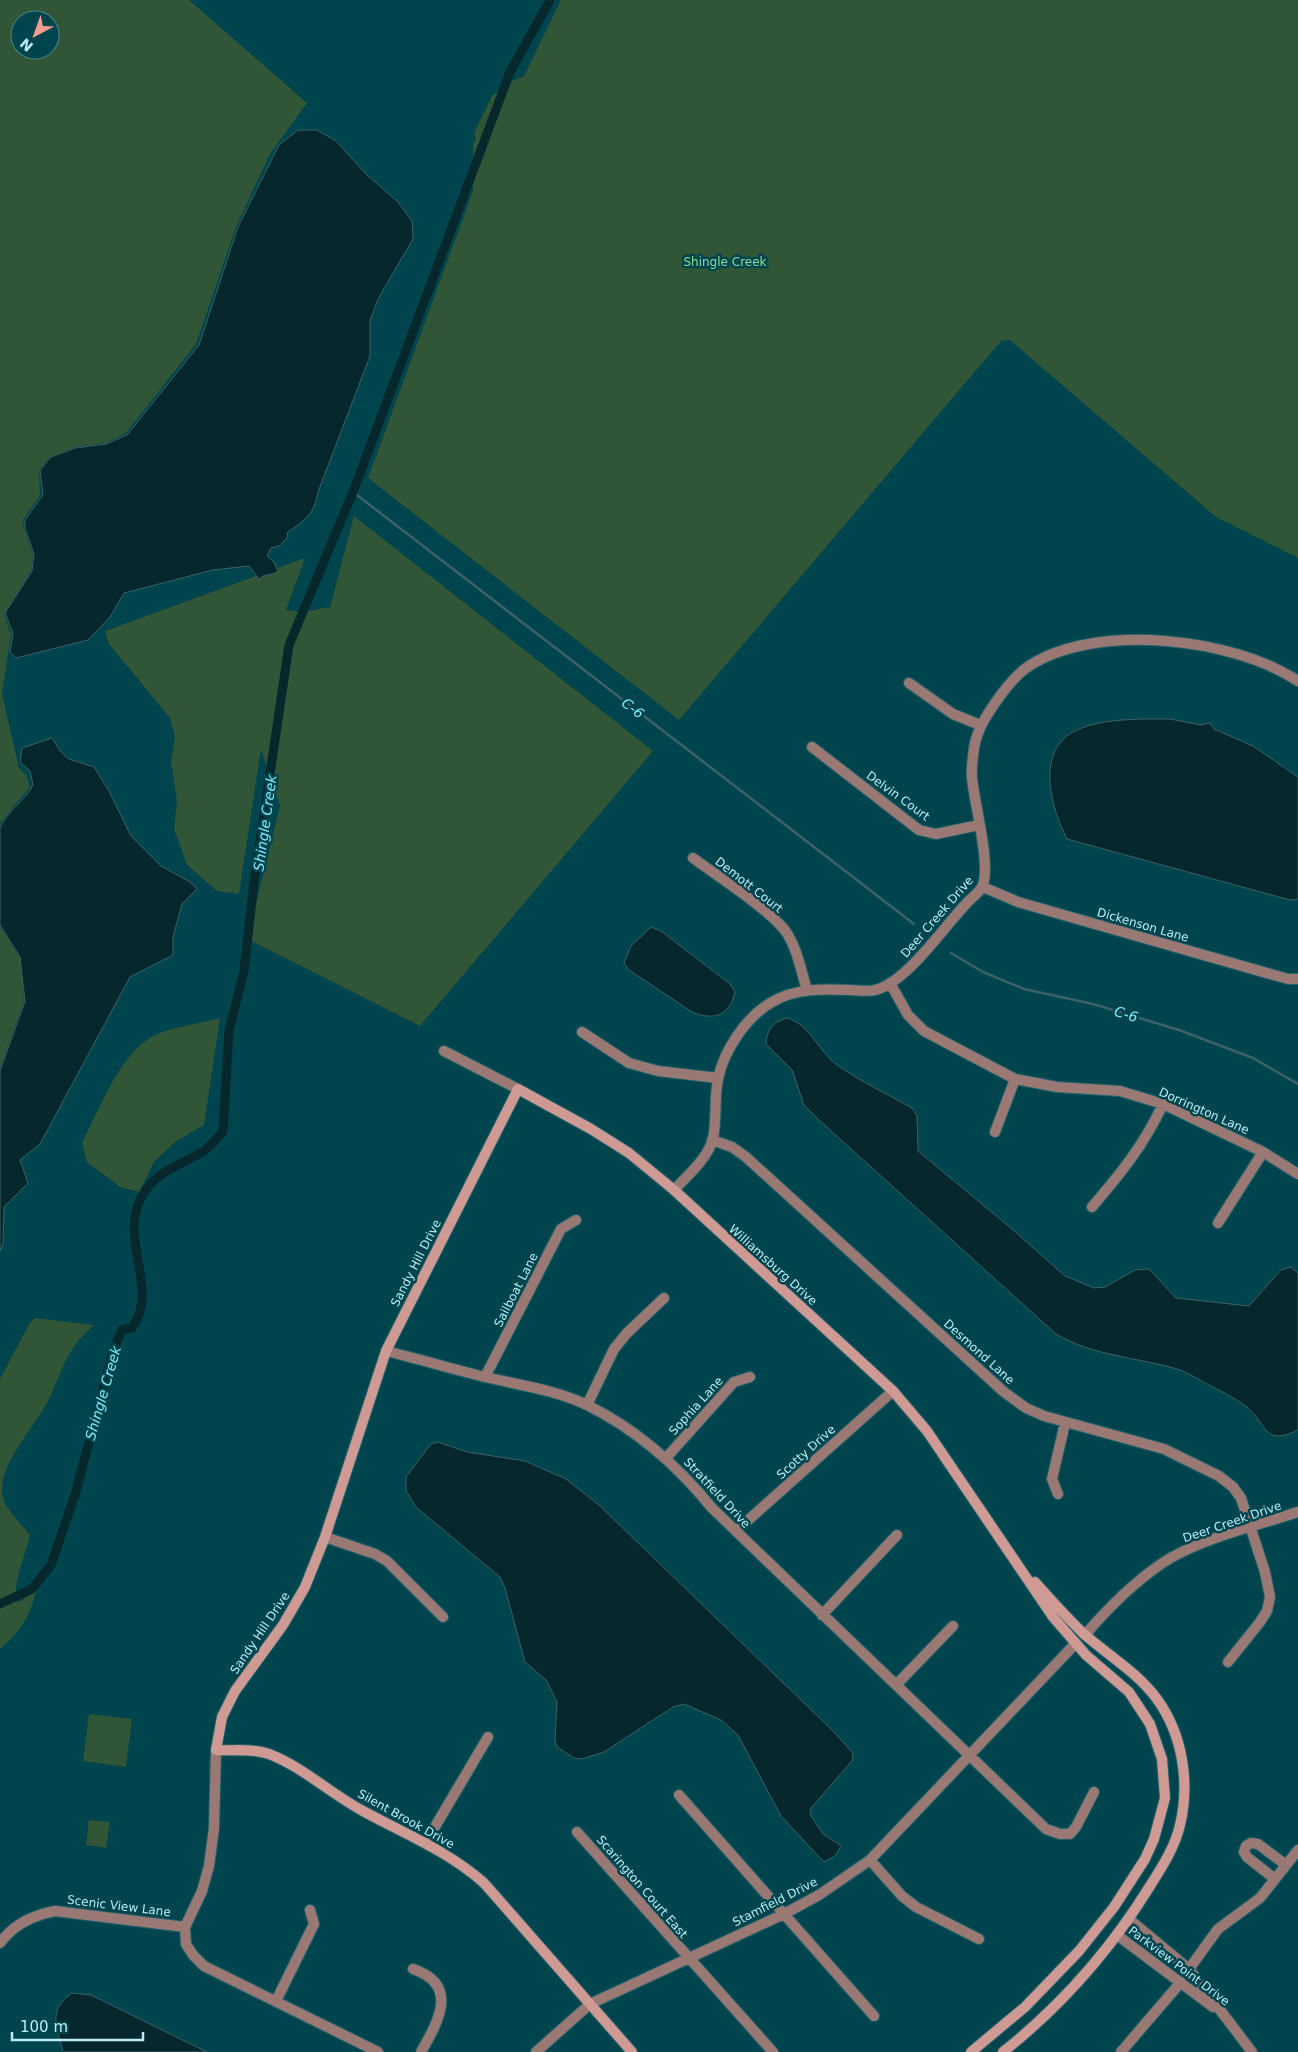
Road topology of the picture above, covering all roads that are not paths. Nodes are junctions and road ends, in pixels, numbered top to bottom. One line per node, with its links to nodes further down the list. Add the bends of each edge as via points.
1 (1298, 681): 3 (street, Deer Creek Drive, via 1253,659 1170,640 1085,644 1028,666 1004,690)
2 (910, 683): 3 (street, via 953,714)
3 (980, 725): 5 (street, Deer Creek Drive, via 971,775)
4 (812, 747): 5 (street, Delvin Court, via 919,830 936,834)
5 (979, 825): 7 (street, Deer Creek Drive, via 986,866)
6 (693, 858): 10 (street, Demott Court, via 768,914 784,930)
7 (983, 886): 8 (street, Dickenson Lane, via 1018,902 1288,979); 9 (street, Deer Creek Drive, via 912,966)
8 (1298, 979)
9 (890, 983): 10 (street, Deer Creek Drive, via 875,990); 14 (street, Dorrington Lane, via 908,1015 924,1031)
10 (807, 990): 13 (street, Deer Creek Drive, via 772,1002 749,1022 730,1046)
11 (582, 1032): 13 (street, via 629,1063 658,1071)
12 (444, 1051): 15 (street, Williamsburg Drive)
13 (718, 1078): 18 (street, Deer Creek Drive)
14 (1015, 1079): 16 (street, Dorrington Lane, via 1057,1087 1120,1091); 17 (street)
15 (518, 1090): 21 (street, Williamsburg Drive, via 629,1153); 26 (street, Sandy Hill Drive)
16 (1163, 1104): 19 (street, Dorrington Lane); 22 (street, via 1151,1132 1132,1160)
17 (995, 1132)
18 (712, 1140): 21 (street, Deer Creek Drive, via 702,1158); 31 (street, Desmond Lane, via 746,1156 1004,1392 1026,1408)
19 (1263, 1152): 20 (street, Dorrington Lane); 24 (street)
20 (1298, 1174)
21 (674, 1190): 29 (street, Williamsburg Drive)
22 (1092, 1207)
23 (576, 1220): 27 (street, Sailboat Lane, via 562,1229)
24 (1218, 1223)
25 (664, 1298): 30 (street, via 614,1349)
26 (386, 1350): 27 (street, Stratfield Drive); 38 (street, Sandy Hill Drive)
27 (485, 1377): 30 (street, Stratfield Drive, via 546,1391)
28 (750, 1377): 32 (street, Sophia Lane, via 734,1382)
29 (893, 1391): 36 (street, Scotty Drive); 39 (street, Williamsburg Drive, via 927,1431)
30 (586, 1405): 32 (street, Stratfield Drive, via 637,1435)
31 (1065, 1423): 33 (street, via 1052,1480); 35 (street, Desmond Lane, via 1164,1449 1219,1476 1241,1498)
32 (666, 1458): 36 (street, Stratfield Drive)
33 (1058, 1494)
34 (1298, 1512): 35 (street, Deer Creek Drive)
35 (1251, 1528): 43 (street, Deer Creek Drive, via 1195,1546 1163,1562 1114,1602); 45 (street, Desmond Lane, via 1270,1597 1260,1622)
36 (736, 1531): 40 (street, Stratfield Drive)
37 (897, 1535): 40 (street)
38 (325, 1537): 41 (street, via 387,1561); 48 (street, Sandy Hill Drive, via 294,1607 235,1691 222,1717)
39 (1022, 1569): 43 (street, Williamsburg Drive); 44 (street, Williamsburg Drive, via 1053,1617)
40 (822, 1615): 46 (street, Stratfield Drive)
41 (443, 1617)
42 (953, 1626): 46 (street)
43 (1085, 1634): 60 (street, Williamsburg Drive, via 1127,1667 1157,1699 1169,1718 1182,1760 1184,1799 1180,1826 1163,1866)
44 (1076, 1643): 49 (street, Stamfield Drive); 78 (street, Williamsburg Drive, via 1128,1692 1150,1724 1162,1759 1165,1798 1162,1817 1145,1859 1090,1937 1025,2007)
45 (1228, 1662)
46 (896, 1685): 49 (street, Stratfield Drive)
47 (488, 1737): 53 (street)
48 (216, 1750): 53 (street, Silent Brook Drive, via 268,1754 288,1763 362,1811); 61 (street, Sandy Hill Drive, via 214,1828 209,1866 202,1891)
49 (969, 1755): 50 (street, Stratfield Drive, via 1046,1829 1060,1834 1070,1834 1076,1827); 55 (street, Stamfield Drive)
50 (1094, 1792)
51 (679, 1795): 59 (street)
52 (577, 1832): 65 (street, Scarington Court East)
53 (426, 1842): 70 (street, Silent Brook Drive, via 467,1867 484,1883)
54 (1298, 1850): 56 (street)
55 (870, 1860): 59 (street, Stamfield Drive, via 819,1895); 63 (street, via 916,1907)
56 (1286, 1865): 57 (street); 57 (street, via 1258,1844 1246,1846 1244,1852 1247,1857)
57 (1275, 1879): 67 (street, via 1250,1907 1218,1929)
58 (310, 1910): 69 (street, via 314,1924)
59 (784, 1914): 65 (street, Stamfield Drive); 71 (street)
60 (1129, 1919): 62 (street, Williamsburg Drive); 67 (street, Parkview Point Drive)
61 (185, 1926): 64 (street, Scenic View Lane, via 55,1911 20,1924); 69 (street, via 186,1944 204,1966)
62 (1117, 1935): 68 (street, Parkview Point Drive); 79 (street, Williamsburg Drive, via 1063,1998)
63 (979, 1939)
64 (0, 1943)
65 (688, 1958): 70 (street, Stamfield Drive); 77 (street, Scarington Court East)
66 (414, 1969): 74 (street, via 436,1982 441,1994 442,2006 437,2023)
67 (1189, 1969): 72 (street, Parkview Point Drive)
68 (1181, 1982): 72 (street, Parkview Point Drive); 80 (street)
69 (276, 2001): 73 (street)
70 (590, 2004): 75 (street, Stamfield Drive); 76 (street, Silent Brook Drive)
71 (874, 2016)
72 (1225, 2018): 81 (street, Parkview Point Drive)
73 (378, 2052)
74 (421, 2052)
75 (536, 2052)
76 (632, 2052)
77 (773, 2052)
78 (971, 2052)
79 (1003, 2052)
80 (1121, 2052)
81 (1252, 2052)

